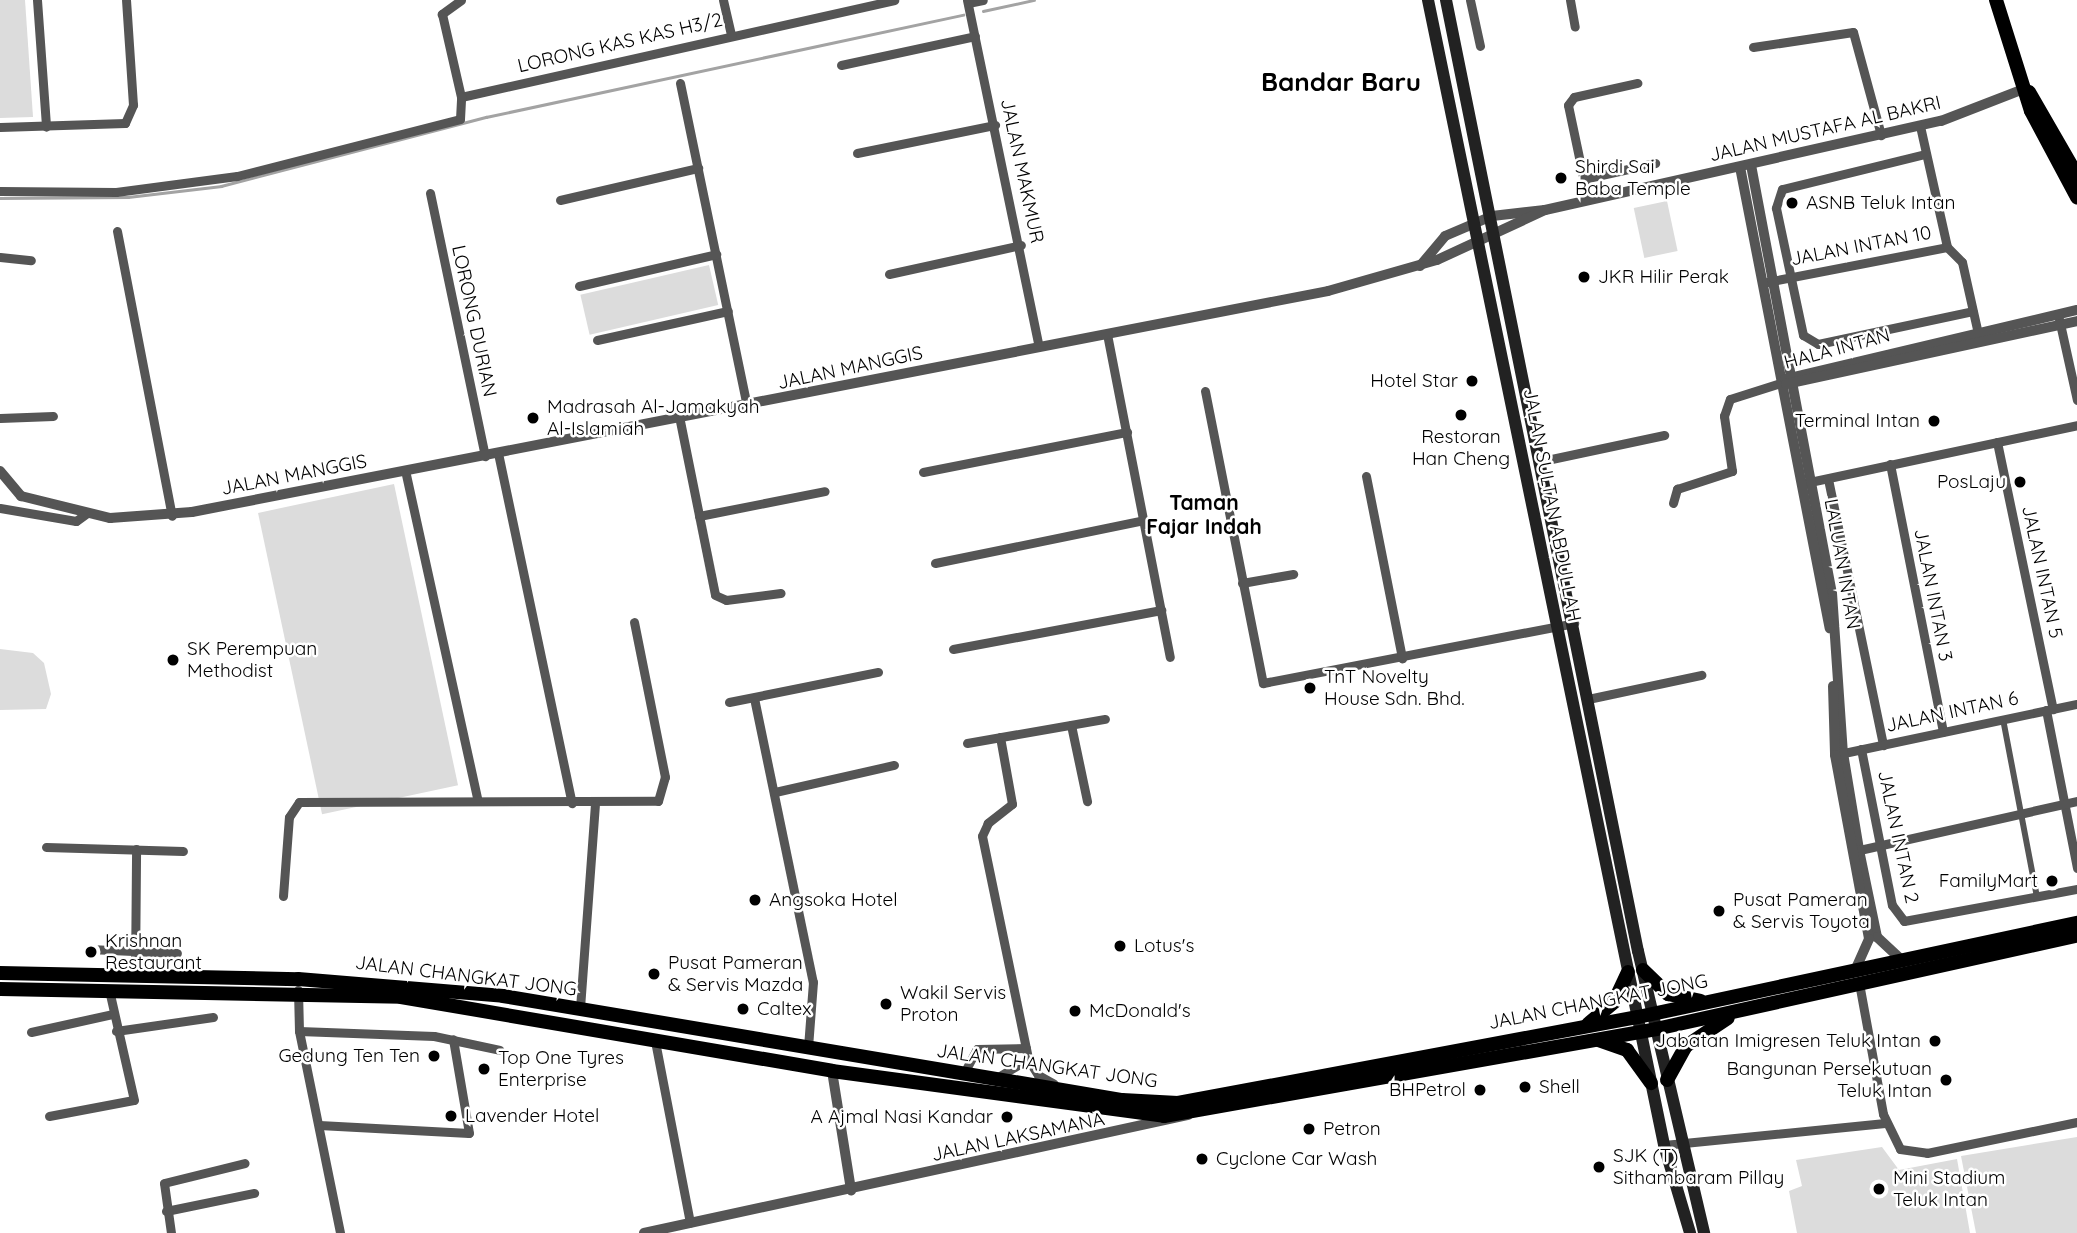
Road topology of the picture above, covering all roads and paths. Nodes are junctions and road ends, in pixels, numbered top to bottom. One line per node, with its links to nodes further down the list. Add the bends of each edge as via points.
1 (37, 0): 28 (street)
2 (126, 0): 28 (street, via 130,117 111,127)
3 (461, 0): 24 (street, via 442,14)
4 (723, 0): 16 (street)
5 (894, 0): 16 (street, LORONG KAS KAS H3/2)
6 (983, 0): 13 (street)
7 (1428, 0): 14 (main road, JALAN SULTAN ABDULLAH)
8 (1434, 0): 14 (main road)
9 (1446, 0): 43 (main road, JALAN SULTAN ABDULLAH)
10 (1470, 0): 18 (street)
11 (1570, 0): 15 (street)
12 (1996, 0): 23 (highway)
13 (967, 2): 17 (street, JALAN MAKMUR)
14 (1432, 19): 44 (main road, JALAN SULTAN ABDULLAH)
15 (1575, 27)
16 (731, 36): 24 (street, LORONG KAS KAS H3/2)
17 (975, 36): 20 (street); 25 (street, JALAN MAKMUR)
18 (1480, 46)
19 (1753, 47): 29 (street, via 1853,32)
20 (841, 65)
21 (680, 83): 34 (street)
22 (1637, 83): 36 (street, via 1574,97 1568,104)
23 (2026, 88): 26 (street, JALAN MUSTAFA AL BAKRI); 35 (highway); 39 (highway, via 2031,111)
24 (461, 97): 37 (street, via 460,119 237,176 116,192)
25 (995, 125): 30 (street); 48 (street, JALAN MAKMUR)
26 (1920, 126): 29 (street, JALAN MUSTAFA AL BAKRI); 31 (street)
27 (0, 127): 28 (street)
28 (46, 127)
29 (1881, 135): 33 (street, JALAN MUSTAFA AL BAKRI)
30 (857, 153)
31 (1925, 154): 49 (street); 55 (street, via 1782,189 1776,208)
32 (1655, 163): 36 (street)
33 (1745, 166): 41 (street, JALAN MUSTAFA AL BAKRI); 56 (street, LALUAN INTAN)
34 (698, 168): 40 (street); 50 (street)
35 (2077, 174)
36 (1583, 179): 41 (street)
37 (0, 191)
38 (430, 193): 79 (street, LORONG DURIAN)
39 (2077, 197)
40 (560, 200)
41 (1588, 200): 42 (street, JALAN MUSTAFA AL BAKRI)
42 (1545, 210): 43 (street, JALAN MUSTAFA AL BAKRI); 46 (street, JALAN MUSTAFA AL BAKRI)
43 (1492, 216): 44 (street, JALAN MUSTAFA AL BAKRI); 46 (main road, JALAN SULTAN ABDULLAH)
44 (1473, 221): 47 (main road, JALAN SULTAN ABDULLAH); 53 (street, via 1445,236)
45 (117, 231): 92 (street)
46 (1496, 235): 47 (street, JALAN MUSTAFA AL BAKRI); 80 (main road, JALAN SULTAN ABDULLAH)
47 (1477, 243): 53 (street, JALAN MANGGIS); 102 (main road, JALAN SULTAN ABDULLAH)
48 (1021, 245): 54 (street); 66 (street, JALAN MAKMUR)
49 (1947, 247): 55 (street, JALAN INTAN 10); 60 (street, JALAN INTAN 10, via 1962,262)
50 (716, 254): 57 (street); 59 (street)
51 (0, 257): 52 (street)
52 (31, 260)
53 (1420, 266): 63 (street, JALAN MANGGIS)
54 (889, 274)
55 (1789, 278): 56 (street, JALAN INTAN 10); 60 (street, via 1802,335 1818,344)
56 (1767, 283): 67 (street, LALUAN INTAN)
57 (579, 286)
58 (2077, 310): 61 (street, HALA INTAN)
59 (728, 311): 65 (street); 70 (street)
60 (1972, 311): 64 (street, JALAN INTAN 10)
61 (2059, 320): 62 (street, HALA INTAN); 64 (street, HALA INTAN); 69 (street)
62 (2077, 321)
63 (1107, 334): 66 (street, JALAN MANGGIS); 75 (street)
64 (1979, 338): 67 (street, HALA INTAN)
65 (597, 340)
66 (1040, 347): 70 (street, JALAN MANGGIS)
67 (1786, 382): 87 (street, LALUAN INTAN); 89 (street, via 1730,399 1724,416 1732,471 1677,489)
68 (1205, 391): 97 (street)
69 (2077, 400)
70 (747, 407): 73 (street, JALAN MANGGIS)
71 (53, 416): 72 (street)
72 (0, 418)
73 (680, 421): 78 (street, JALAN MANGGIS); 93 (street)
74 (2077, 425): 77 (street)
75 (1126, 432): 83 (street); 94 (street)
76 (1664, 435): 80 (street)
77 (1997, 442): 81 (street); 112 (street, JALAN INTAN 5)
78 (498, 453): 79 (street, JALAN MANGGIS); 127 (street)
79 (485, 456): 82 (street, JALAN MANGGIS)
80 (1542, 461): 101 (main road, JALAN SULTAN ABDULLAH)
81 (1890, 464): 86 (street); 116 (street, JALAN INTAN 3)
82 (405, 470): 92 (street, JALAN MANGGIS); 125 (street)
83 (923, 472)
84 (1, 476): 91 (street, JALAN MANGGIS, via 21,496)
85 (1366, 476): 105 (street)
86 (1828, 479): 87 (street); 119 (street)
87 (1806, 483): 121 (street, LALUAN INTAN, via 1829,626)
88 (825, 491): 93 (street)
89 (1673, 503)
90 (0, 508): 91 (street, via 76,521)
91 (87, 513): 92 (street, JALAN MANGGIS, via 125,520)
92 (172, 516)
93 (699, 516): 98 (street, via 719,599)
94 (1144, 520): 95 (street); 99 (street)
95 (934, 563)
96 (1293, 574): 97 (street)
97 (1242, 583): 105 (street, via 1263,683)
98 (781, 593)
99 (1161, 610): 103 (street); 104 (street)
100 (634, 622): 129 (street, via 665,790 644,806)
101 (1574, 623): 102 (street); 109 (main road, JALAN SULTAN ABDULLAH)
102 (1557, 626): 105 (street); 146 (main road, JALAN SULTAN ABDULLAH)
103 (953, 649)
104 (1170, 657)
105 (1402, 658)
106 (878, 672): 108 (street)
107 (1701, 676): 109 (street)
108 (754, 698): 110 (street); 123 (street)
109 (1588, 699): 146 (main road, JALAN SULTAN ABDULLAH)
110 (729, 702)
111 (2077, 705): 112 (street, JALAN INTAN 6)
112 (2050, 710): 114 (street, JALAN INTAN 6); 128 (street, JALAN INTAN 5)
113 (1105, 719): 115 (street)
114 (2003, 719): 116 (street, JALAN INTAN 6); 130 (street)
115 (1071, 725): 117 (street); 126 (street)
116 (1942, 732): 119 (street, JALAN INTAN 6)
117 (1000, 737): 118 (street); 170 (street, via 1012,804 988,823 982,836)
118 (967, 743)
119 (1883, 745): 120 (street, JALAN INTAN 6)
120 (1861, 749): 121 (street, JALAN INTAN 6); 131 (street, JALAN INTAN 2)
121 (1839, 754): 135 (street, LALUAN INTAN)
122 (894, 765): 123 (street)
123 (775, 792): 169 (street, via 815,997)
124 (2077, 800): 128 (street)
125 (478, 801): 127 (street); 138 (street, via 299,802 289,817)
126 (1087, 801)
127 (572, 803): 129 (street)
128 (2065, 803): 130 (street); 136 (street, JALAN INTAN 5)
129 (595, 806): 157 (street)
130 (2021, 813): 131 (street); 139 (street)
131 (1881, 845): 135 (street); 139 (street, JALAN INTAN 2, via 1894,911 1904,921)
132 (46, 847): 133 (street)
133 (136, 849): 134 (street); 143 (street)
134 (183, 851)
135 (1854, 851): 145 (street, LALUAN INTAN, via 1877,937); 149 (street, LALUAN INTAN, via 1869,939)
136 (2077, 868)
137 (2077, 889): 139 (street, JALAN INTAN 2)
138 (283, 897)
139 (2038, 897)
140 (2077, 923): 145 (highway, JALAN CHANGKAT JONG)
141 (2077, 936): 149 (highway, JALAN CHANGKAT JONG)
142 (89, 949): 143 (street)
143 (135, 950): 144 (street); 148 (street)
144 (177, 953)
145 (1901, 959): 149 (highway, JALAN CHANGKAT JONG)
146 (1636, 971): 155 (highway, via 1668,995); 160 (main road, JALAN SULTAN ABDULLAH); 162 (highway, via 1614,1002)
147 (0, 972): 148 (highway, JALAN CHANGKAT JONG)
148 (135, 975): 150 (highway, JALAN CHANGKAT JONG)
149 (1857, 975): 155 (highway, JALAN CHANGKAT JONG); 156 (highway, JALAN CHANGKAT JONG); 184 (street)
150 (298, 979): 153 (street); 154 (highway, JALAN CHANGKAT JONG)
151 (0, 989): 152 (highway, JALAN CHANGKAT JONG)
152 (109, 990): 153 (highway, JALAN CHANGKAT JONG); 158 (street)
153 (298, 995): 161 (highway, JALAN CHANGKAT JONG, via 401,997); 165 (street)
154 (528, 999): 157 (highway, JALAN CHANGKAT JONG); 161 (highway, via 531,1010)
155 (1705, 1002): 160 (highway, JALAN CHANGKAT JONG)
156 (1751, 1007): 160 (highway, JALAN CHANGKAT JONG); 177 (highway, via 1700,1033)
157 (580, 1008): 169 (highway, JALAN CHANGKAT JONG)
158 (112, 1014): 163 (street); 164 (street)
159 (213, 1017): 164 (street)
160 (1647, 1023): 162 (highway, JALAN CHANGKAT JONG); 167 (highway, JALAN CHANGKAT JONG); 177 (main road); 178 (main road)
161 (568, 1026): 168 (highway, JALAN CHANGKAT JONG)
162 (1584, 1026): 180 (highway, JALAN CHANGKAT JONG, via 1192,1102 1134,1101)
163 (31, 1031)
164 (116, 1031): 182 (street, via 134,1100)
165 (299, 1031): 166 (street); 185 (street)
166 (453, 1039): 171 (street); 185 (street, via 469,1133)
167 (1593, 1039): 178 (highway, via 1627,1050); 181 (highway, JALAN CHANGKAT JONG)
168 (656, 1041): 174 (highway, JALAN CHANGKAT JONG); 192 (street)
169 (808, 1047): 173 (highway, JALAN CHANGKAT JONG)
170 (1026, 1048): 172 (street); 175 (street, via 977,1049)
171 (500, 1050)
172 (1028, 1059): 176 (street); 180 (street, via 1038,1075)
173 (883, 1060): 175 (highway, JALAN CHANGKAT JONG); 179 (highway, via 917,1073)
174 (832, 1071): 179 (highway, JALAN CHANGKAT JONG); 189 (street)
175 (964, 1073): 176 (highway, JALAN CHANGKAT JONG)
176 (993, 1078): 180 (highway, JALAN CHANGKAT JONG)
177 (1667, 1080): 186 (main road)
178 (1651, 1083): 187 (main road)
179 (924, 1085): 181 (highway, JALAN CHANGKAT JONG, via 1130,1114)
180 (1066, 1090)
181 (1191, 1114): 189 (street, JALAN LAKSAMANA)
182 (48, 1116)
183 (2077, 1122): 184 (street, via 1916,1154 1900,1149)
184 (1885, 1123): 186 (street)
185 (319, 1125): 194 (street)
186 (1680, 1143): 187 (street); 197 (main road)
187 (1664, 1144): 196 (main road)
188 (245, 1163): 191 (street, via 170,1177 162,1190)
189 (851, 1190): 192 (street, JALAN LAKSAMANA)
190 (254, 1193): 191 (street)
191 (166, 1211): 193 (street)
192 (690, 1223): 195 (street, JALAN LAKSAMANA)
193 (171, 1233)
194 (340, 1233)
195 (648, 1233)
196 (1690, 1233)
197 (1704, 1233)

